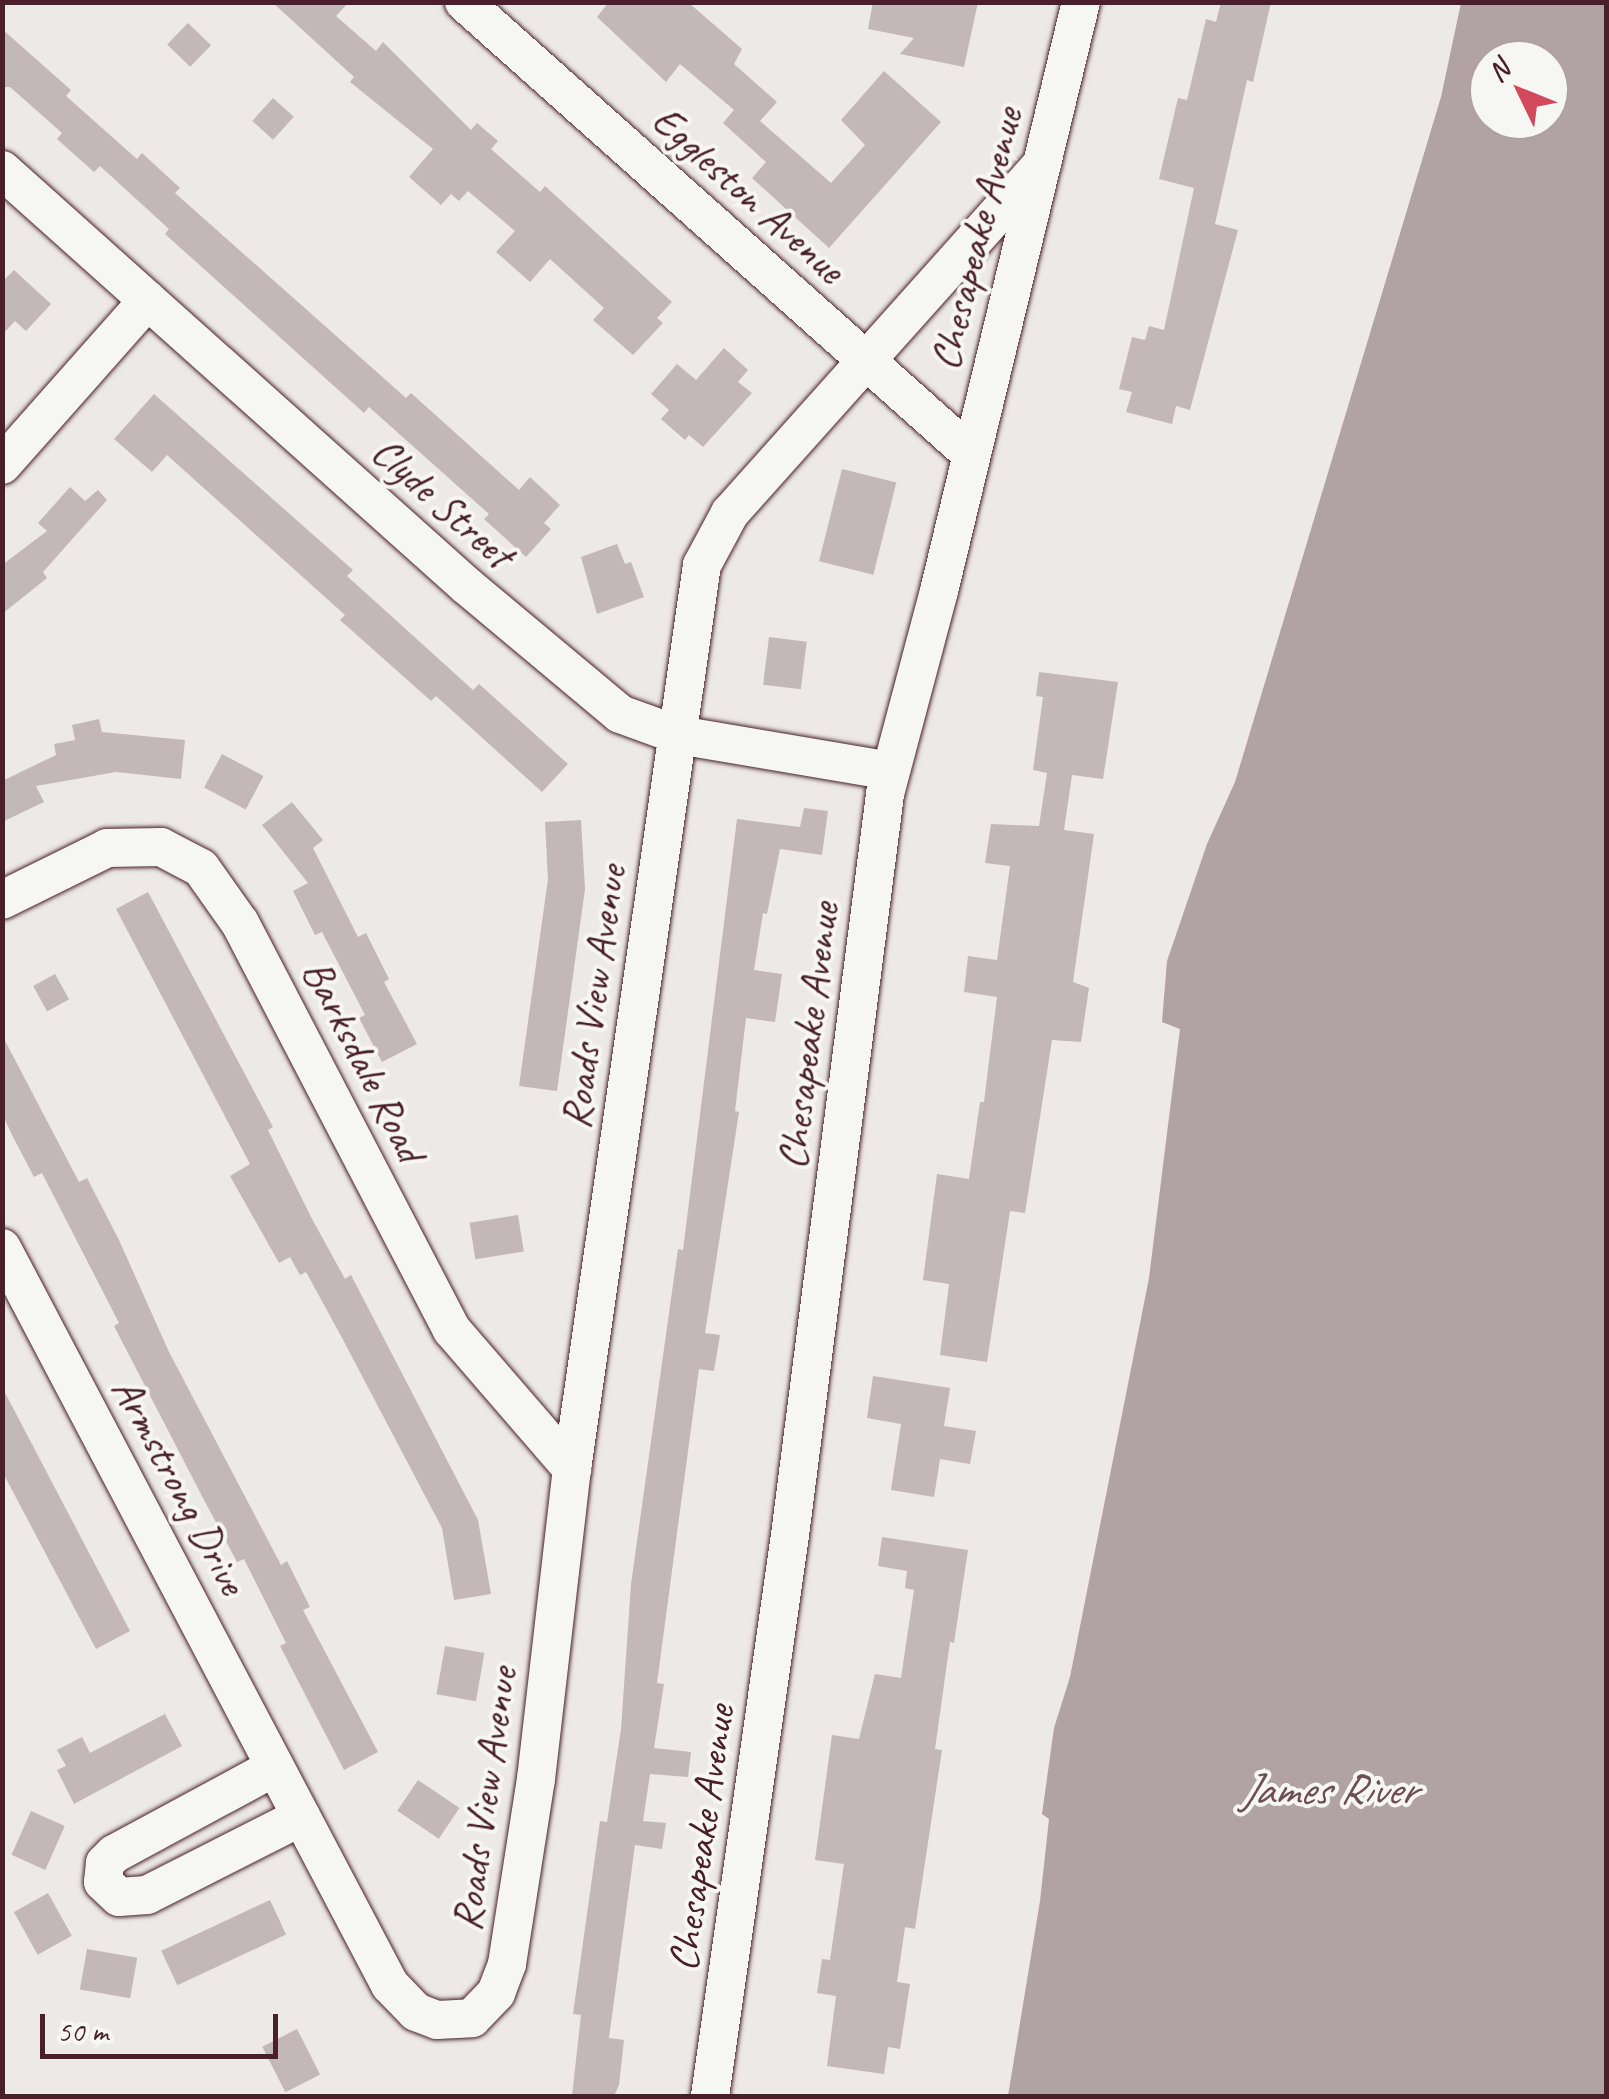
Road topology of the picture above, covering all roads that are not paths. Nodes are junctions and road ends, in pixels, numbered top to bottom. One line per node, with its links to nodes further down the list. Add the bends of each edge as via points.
1 (464, 2): 6 (street, Eggleston Avenue)
2 (1081, 2): 3 (street, Chesapeake Avenue)
3 (1042, 164): 6 (street, Roads View Avenue); 7 (street, Chesapeake Avenue)
4 (2, 170): 5 (street, Clyde Street)
5 (148, 300): 8 (street); 9 (street, Clyde Street, via 606,704)
6 (866, 360): 7 (street, Eggleston Avenue); 9 (street, Roads View Avenue, via 714,538 695,595)
7 (972, 454): 10 (street, Chesapeake Avenue)
8 (2, 465)
9 (678, 735): 10 (street, Clyde Street); 13 (street, Roads View Avenue)
10 (890, 772): 17 (street, Chesapeake Avenue)
11 (2, 900): 13 (street, Barksdale Road, via 107,848 161,847 201,868 240,923 452,1330)
12 (2, 1248): 14 (street, Armstrong Drive)
13 (572, 1468): 16 (street, Roads View Avenue)
14 (275, 1767): 15 (street, Armstrong Drive); 15 (street, via 114,1854 101,1872 103,1882 130,1900)
15 (300, 1817): 16 (street, Armstrong Drive, via 390,1984 416,2012 438,2020 472,2018 496,1993)
16 (507, 1964)
17 (710, 2096)

